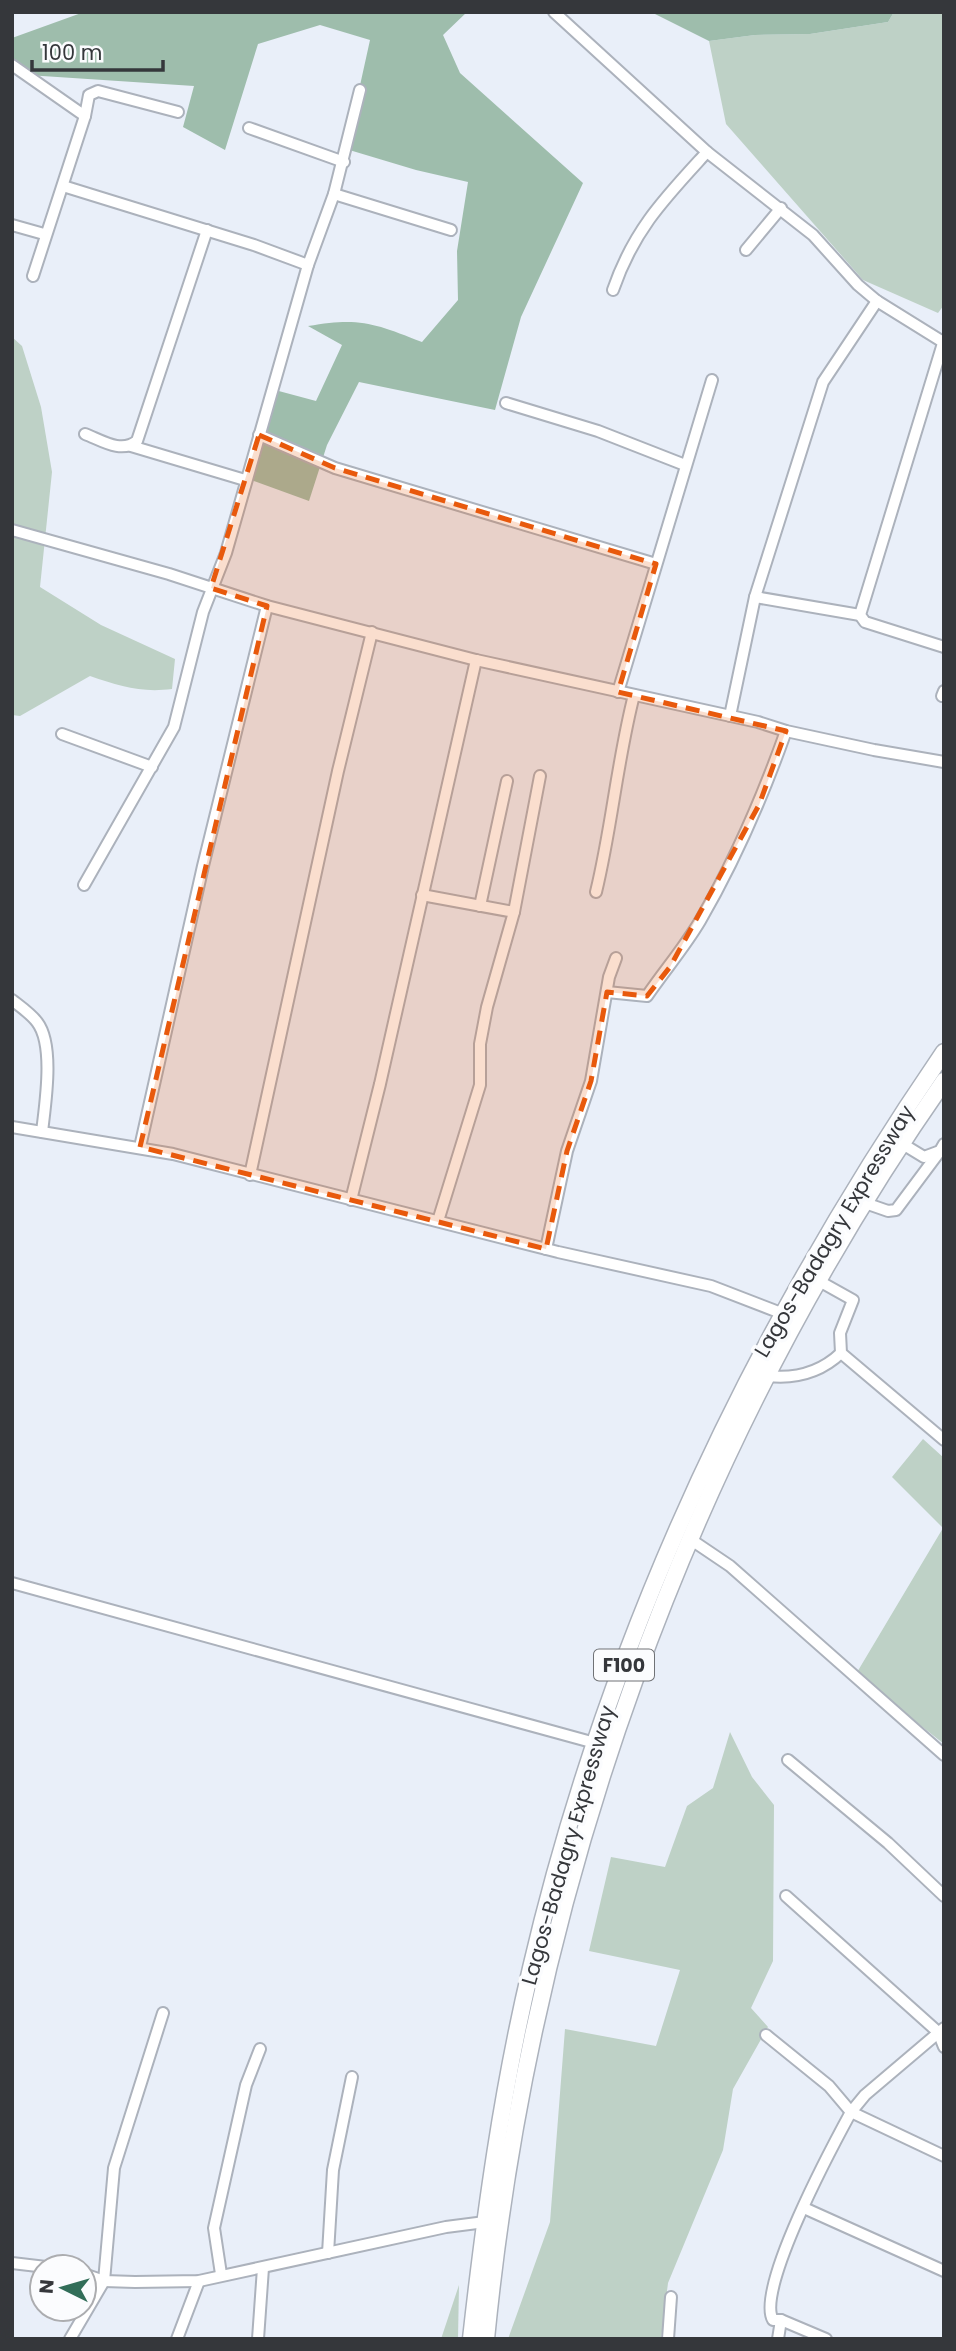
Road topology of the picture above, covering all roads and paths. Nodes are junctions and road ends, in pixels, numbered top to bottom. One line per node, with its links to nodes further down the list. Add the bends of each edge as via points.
1 (554, 12): 7 (street)
2 (12, 65): 5 (street)
3 (360, 90): 8 (street)
4 (178, 113): 5 (street, via 98,91 89,95)
5 (85, 116): 9 (street)
6 (249, 128): 8 (street)
7 (707, 152): 11 (street); 19 (street, via 648,217 624,257)
8 (344, 162): 10 (street)
9 (64, 186): 13 (street); 15 (street)
10 (334, 194): 14 (street); 17 (street)
11 (780, 208): 16 (street); 20 (street)
12 (12, 225): 15 (street)
13 (207, 230): 17 (street); 26 (street, via 137,442)
14 (451, 230)
15 (44, 234): 18 (street)
16 (746, 250)
17 (308, 265): 25 (street)
18 (33, 276)
19 (612, 290)
20 (877, 301): 21 (street); 32 (street, via 822,382)
21 (943, 341): 34 (street)
22 (712, 380): 27 (street)
23 (506, 403): 27 (street, via 598,431)
24 (85, 434): 26 (street)
25 (259, 435): 28 (street); 30 (street, via 335,467)
26 (131, 446): 28 (street)
27 (685, 465): 30 (street)
28 (245, 480): 31 (street, via 226,553)
29 (12, 530): 31 (street)
30 (656, 564): 38 (street)
31 (211, 588): 33 (street); 44 (street, via 181,709)
32 (755, 597): 34 (street); 40 (street)
33 (267, 607): 35 (street); 60 (street)
34 (860, 615): 36 (street, via 865,622)
35 (372, 632): 37 (street); 62 (street)
36 (944, 647)
37 (476, 660): 38 (street); 49 (street)
38 (618, 692): 39 (street)
39 (634, 695): 40 (street); 48 (street, via 616,767 611,825)
40 (730, 716): 41 (street)
41 (786, 732): 43 (street); 53 (street, via 759,805 670,967 647,996)
42 (62, 734): 44 (street)
43 (944, 762)
44 (152, 767): 47 (street)
45 (540, 776): 51 (street)
46 (507, 781): 50 (street)
47 (84, 885)
48 (596, 892)
49 (422, 895): 50 (street); 63 (street)
50 (480, 906): 51 (street)
51 (514, 912): 65 (street, via 482,1030 480,1085)
52 (616, 958): 53 (street)
53 (607, 992): 66 (street, via 591,1081 567,1151)
54 (12, 1000): 58 (street, via 39,1024 46,1047)
55 (944, 1052): 68 (highway, Lagos-Badagry Expressway / F100, via 853,1190)
56 (944, 1082): 59 (highway, Lagos-Badagry Expressway / F100)
57 (12, 1127): 58 (street)
58 (42, 1132): 60 (street)
59 (901, 1143): 61 (street, via 925,1157); 64 (highway, Lagos-Badagry Expressway / F100)
60 (140, 1147): 62 (street)
61 (942, 1147): 64 (street, via 896,1210)
62 (250, 1175): 63 (street)
63 (351, 1200): 65 (street)
64 (865, 1203): 67 (highway, Lagos-Badagry Expressway / F100)
65 (438, 1221): 66 (street)
66 (546, 1249): 68 (street, via 711,1286)
67 (819, 1281): 69 (street, via 853,1300 840,1333); 70 (highway, Lagos-Badagry Expressway / F100)
68 (781, 1313): 74 (highway, Lagos-Badagry Expressway / F100, via 709,1455)
69 (841, 1353): 70 (street, via 810,1373); 71 (street)
70 (768, 1377): 72 (highway, Lagos-Badagry Expressway / F100)
71 (944, 1440)
72 (690, 1539): 75 (street, via 730,1566); 102 (highway, Lagos-Badagry Expressway / F100, via 605,1763 549,1965 507,2171)
73 (12, 1583): 74 (street)
74 (595, 1743): 88 (highway, Lagos-Badagry Expressway / F100, via 531,1965 498,2128)
75 (944, 1755)
76 (788, 1760): 78 (street)
77 (786, 1896): 80 (street)
78 (944, 1896)
79 (163, 2014): 94 (street, via 114,2168)
80 (941, 2030): 82 (street); 85 (street)
81 (766, 2035): 85 (street, via 829,2086)
82 (944, 2047)
83 (260, 2049): 92 (street, via 246,2085 215,2228)
84 (352, 2077): 89 (street, via 332,2169)
85 (851, 2112): 86 (street); 87 (street)
86 (944, 2155)
87 (804, 2208): 91 (street); 97 (street, via 782,2254 773,2289 770,2315)
88 (485, 2222): 89 (street); 101 (highway, Lagos-Badagry Expressway / F100)
89 (328, 2253): 90 (street)
90 (263, 2268): 92 (street); 100 (street)
91 (944, 2271)
92 (221, 2274): 95 (street)
93 (98, 2279): 94 (street)
94 (104, 2281): 95 (street); 98 (street)
95 (199, 2281): 99 (street)
96 (671, 2297): 103 (street)
97 (780, 2320): 104 (street); 105 (street)
98 (70, 2339)
99 (177, 2339)
100 (258, 2339)
101 (471, 2339)
102 (486, 2339)
103 (668, 2339)
104 (778, 2339)
105 (826, 2339)

